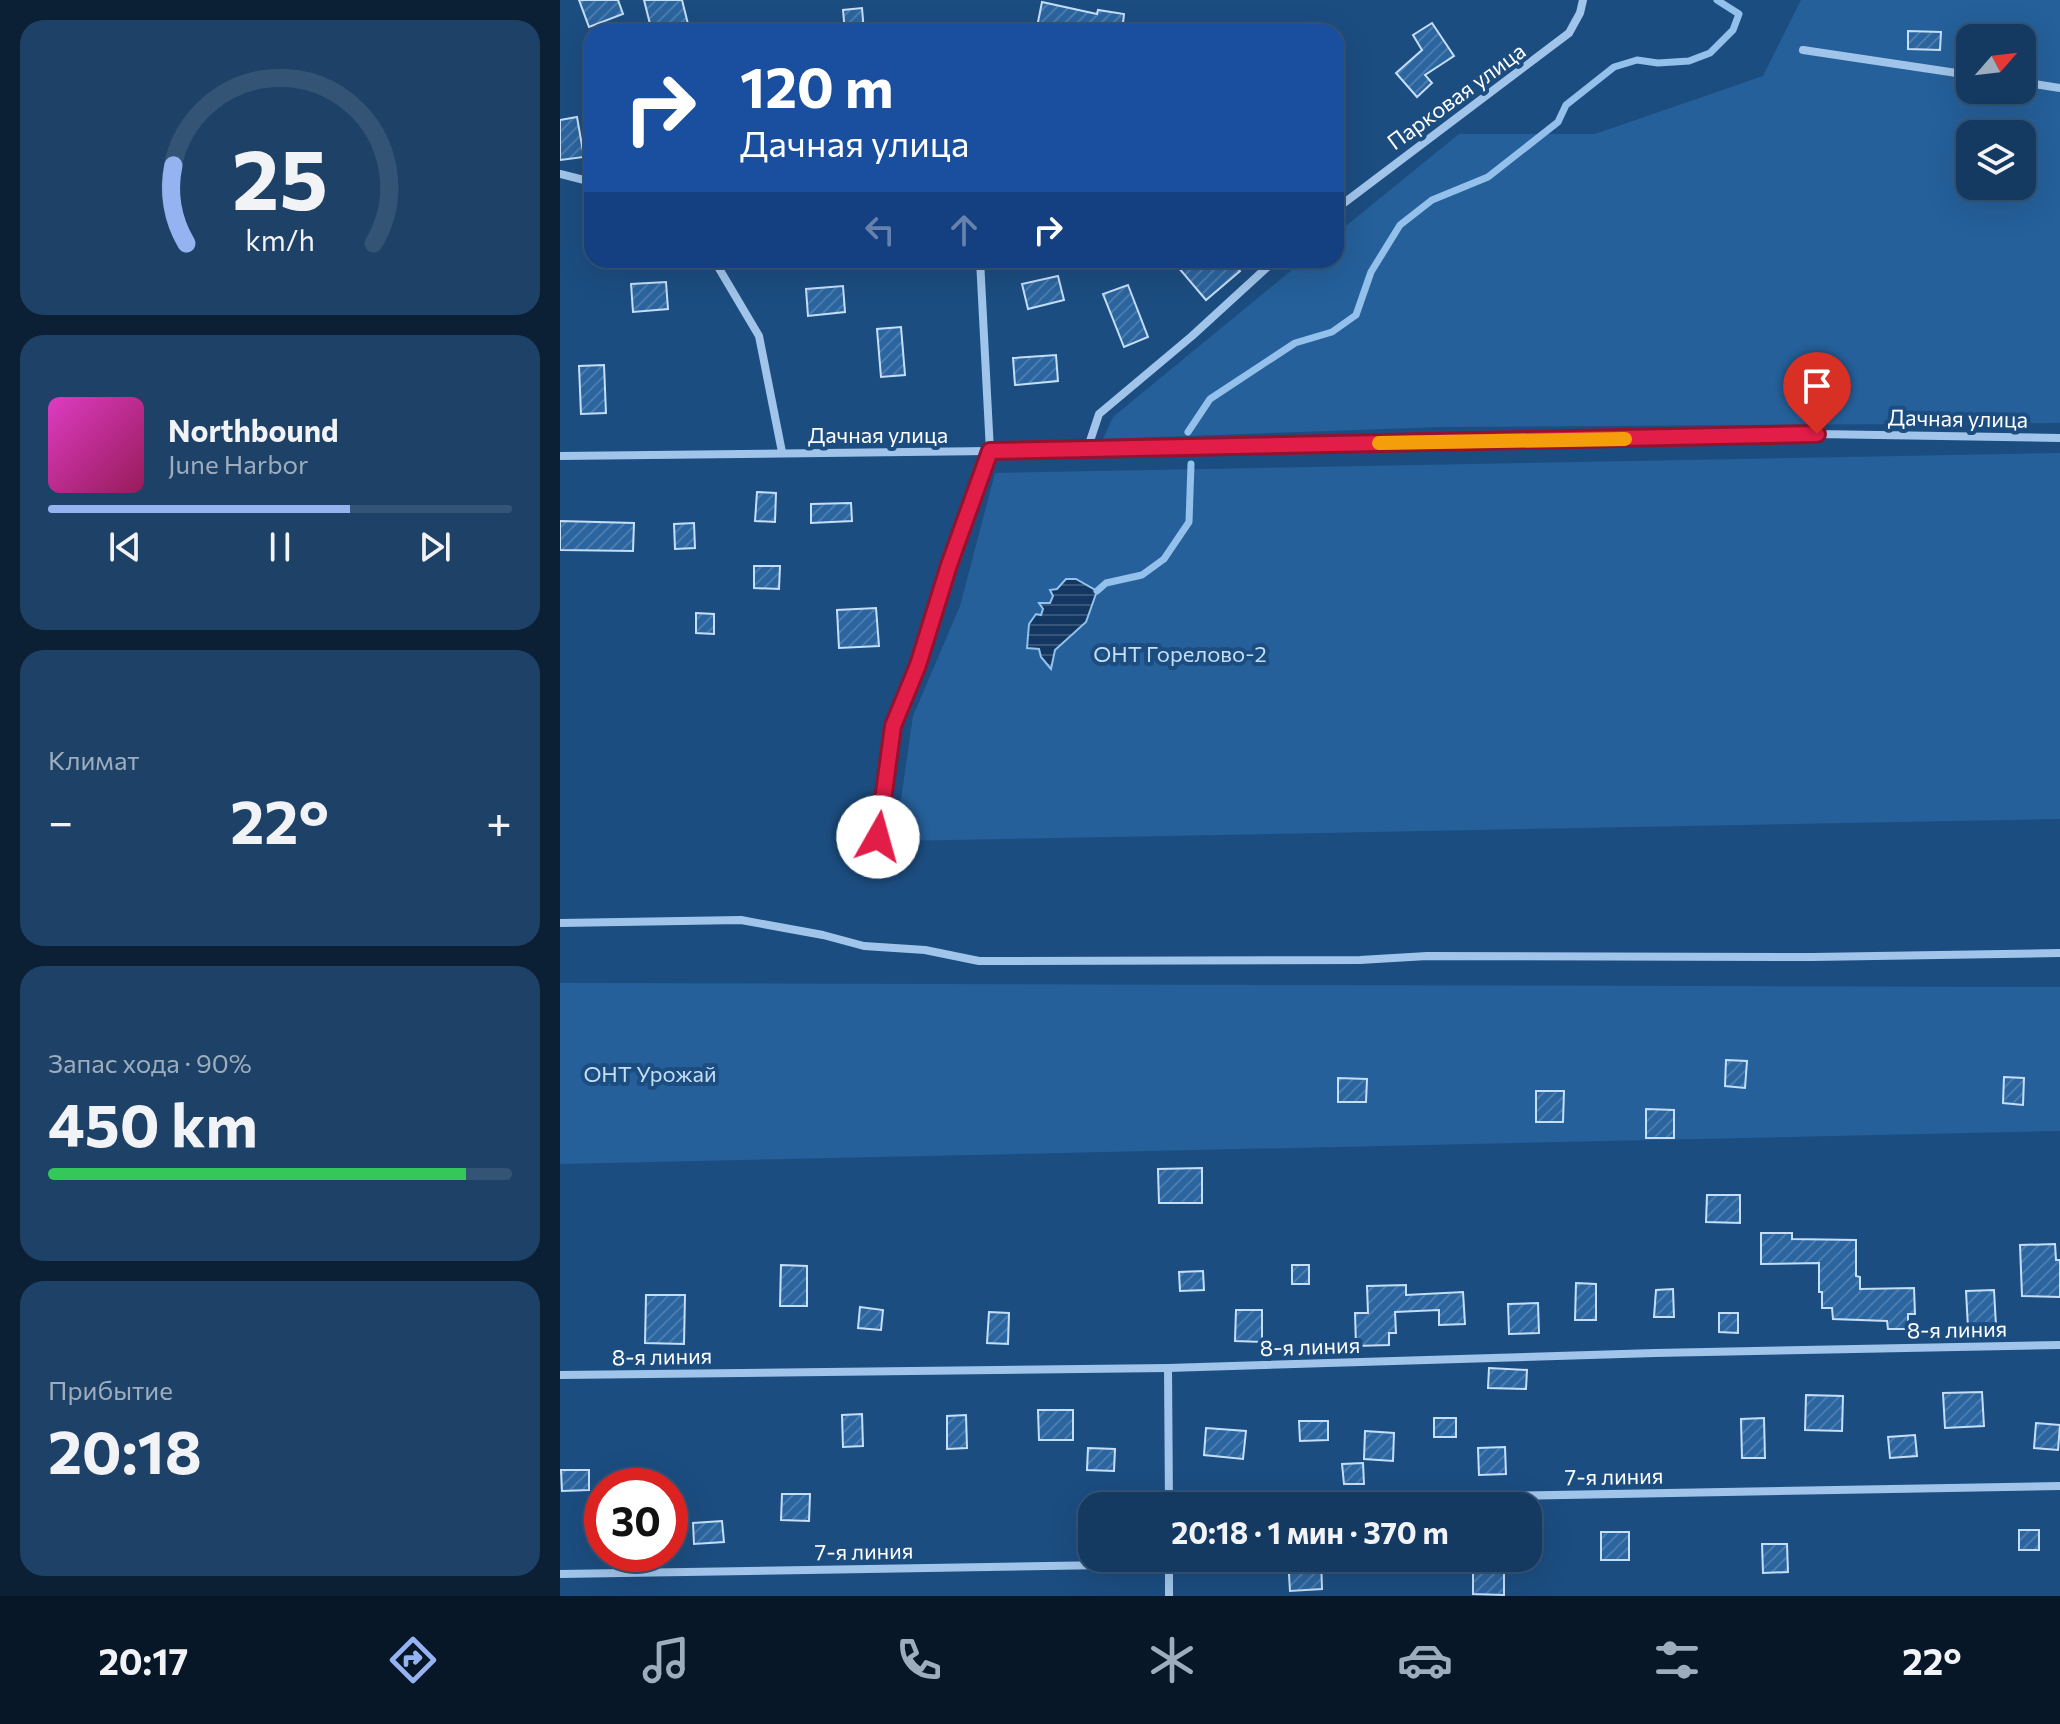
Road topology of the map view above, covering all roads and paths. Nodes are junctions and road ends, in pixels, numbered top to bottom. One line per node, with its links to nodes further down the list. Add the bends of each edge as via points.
1 (1583, 0): 8 (street, Парковая улица, via 1569,33)
2 (1803, 50): 3 (street)
3 (1956, 73)
4 (2036, 84): 5 (street)
5 (2060, 88)
6 (560, 174): 7 (street)
7 (584, 180)
8 (1344, 203)
9 (719, 268): 15 (street, via 759,336)
10 (980, 268): 14 (street)
11 (1266, 268): 13 (street, via 1099,414)
12 (2060, 438): 13 (street, Дачная улица, via 1817,434)
13 (1088, 447): 14 (street, Дачная улица)
14 (990, 451): 15 (street, Дачная улица); 17 (street, via 893,726)
15 (782, 452): 16 (street, Дачная улица)
16 (560, 456)
17 (878, 837)
18 (560, 923): 19 (street, via 741,920 864,946 979,961)
19 (2060, 953)
20 (2060, 1345): 21 (street, 8-я линия)
21 (1168, 1368): 22 (street, 8-я линия); 24 (street)
22 (560, 1375)
23 (2060, 1486): 25 (street, 7-я линия)
24 (1169, 1492)
25 (1542, 1496)
26 (1078, 1563): 28 (street, 7-я линия)
27 (1169, 1572): 29 (street)
28 (560, 1574)
29 (1169, 1596)

